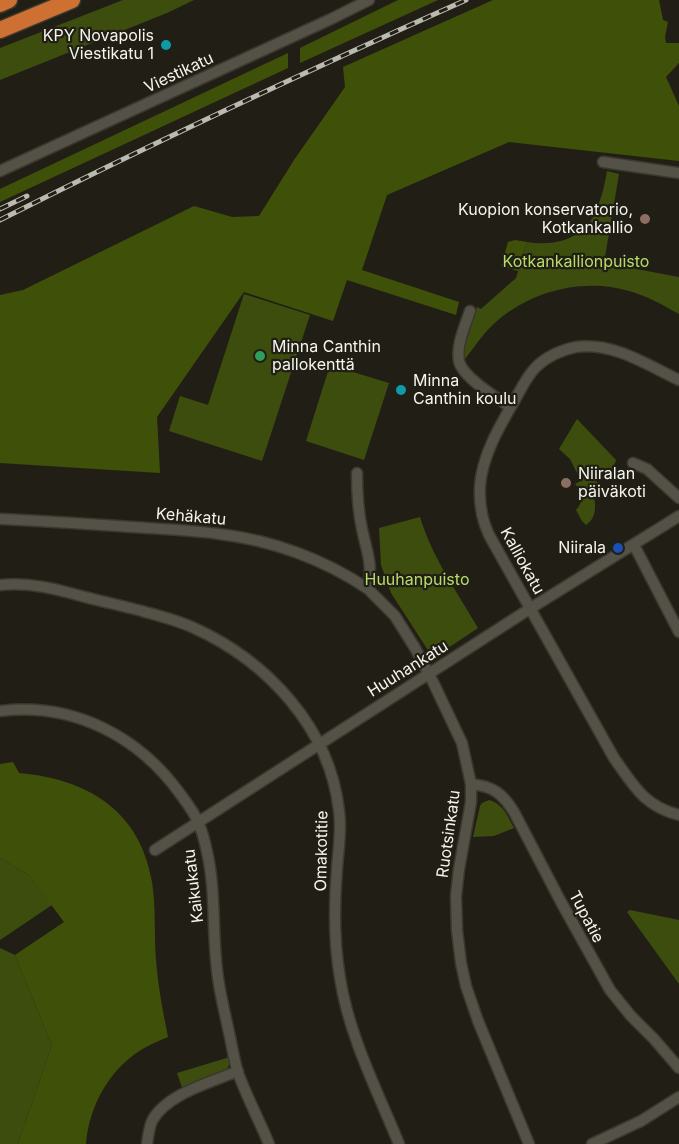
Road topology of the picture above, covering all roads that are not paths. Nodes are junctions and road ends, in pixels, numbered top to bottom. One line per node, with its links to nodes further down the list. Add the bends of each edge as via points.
1 (9, 0): 4 (highway)
2 (72, 0): 5 (highway)
3 (369, 0): 7 (street, Viestikatu)
4 (0, 4)
5 (0, 30)
6 (603, 162): 8 (street)
7 (0, 171)
8 (679, 173)
9 (470, 311): 11 (street, via 459,347 459,363 468,375)
10 (679, 380): 11 (street, Kalliokatu, via 615,350 578,347 560,352 536,367)
11 (510, 407): 20 (street, Kalliokatu, via 482,469 481,507 489,535)
12 (633, 463): 14 (street)
13 (357, 473): 19 (street, via 362,529 370,563)
14 (679, 498)
15 (679, 516): 17 (street, Huuhankatu)
16 (0, 519): 19 (street, Kehäkatu, via 241,537 304,555)
17 (634, 545): 20 (street, Huuhankatu); 21 (street)
18 (0, 585): 24 (street, Omakotitie, via 45,586 192,627 227,645 273,680 298,709)
19 (368, 589): 22 (street, Ruotsinkatu, via 394,616)
20 (531, 608): 22 (street, Huuhankatu); 26 (street, Kalliokatu, via 614,758 639,792 656,806)
21 (679, 632)
22 (429, 674): 24 (street, Huuhankatu); 25 (street, Ruotsinkatu, via 458,732)
23 (0, 711): 27 (street, Kaikukatu, via 58,713 89,721 118,736 162,771)
24 (319, 744): 27 (street, Huuhankatu); 34 (street, Omakotitie, via 332,774 339,810 336,920 345,1003)
25 (471, 784): 29 (street, Tupatie, via 497,792 507,800 610,990); 35 (street, Ruotsinkatu, via 456,896 461,963 478,1021)
26 (679, 815)
27 (198, 822): 28 (street, Huuhankatu); 30 (street, Kaikukatu, via 212,879 219,983)
28 (155, 850)
29 (679, 1068)
30 (238, 1071): 32 (street, via 170,1102 153,1121); 33 (street, Kaikukatu)
31 (679, 1097): 36 (street, via 641,1121)
32 (147, 1144)
33 (269, 1144)
34 (399, 1144)
35 (529, 1144)
36 (592, 1144)

